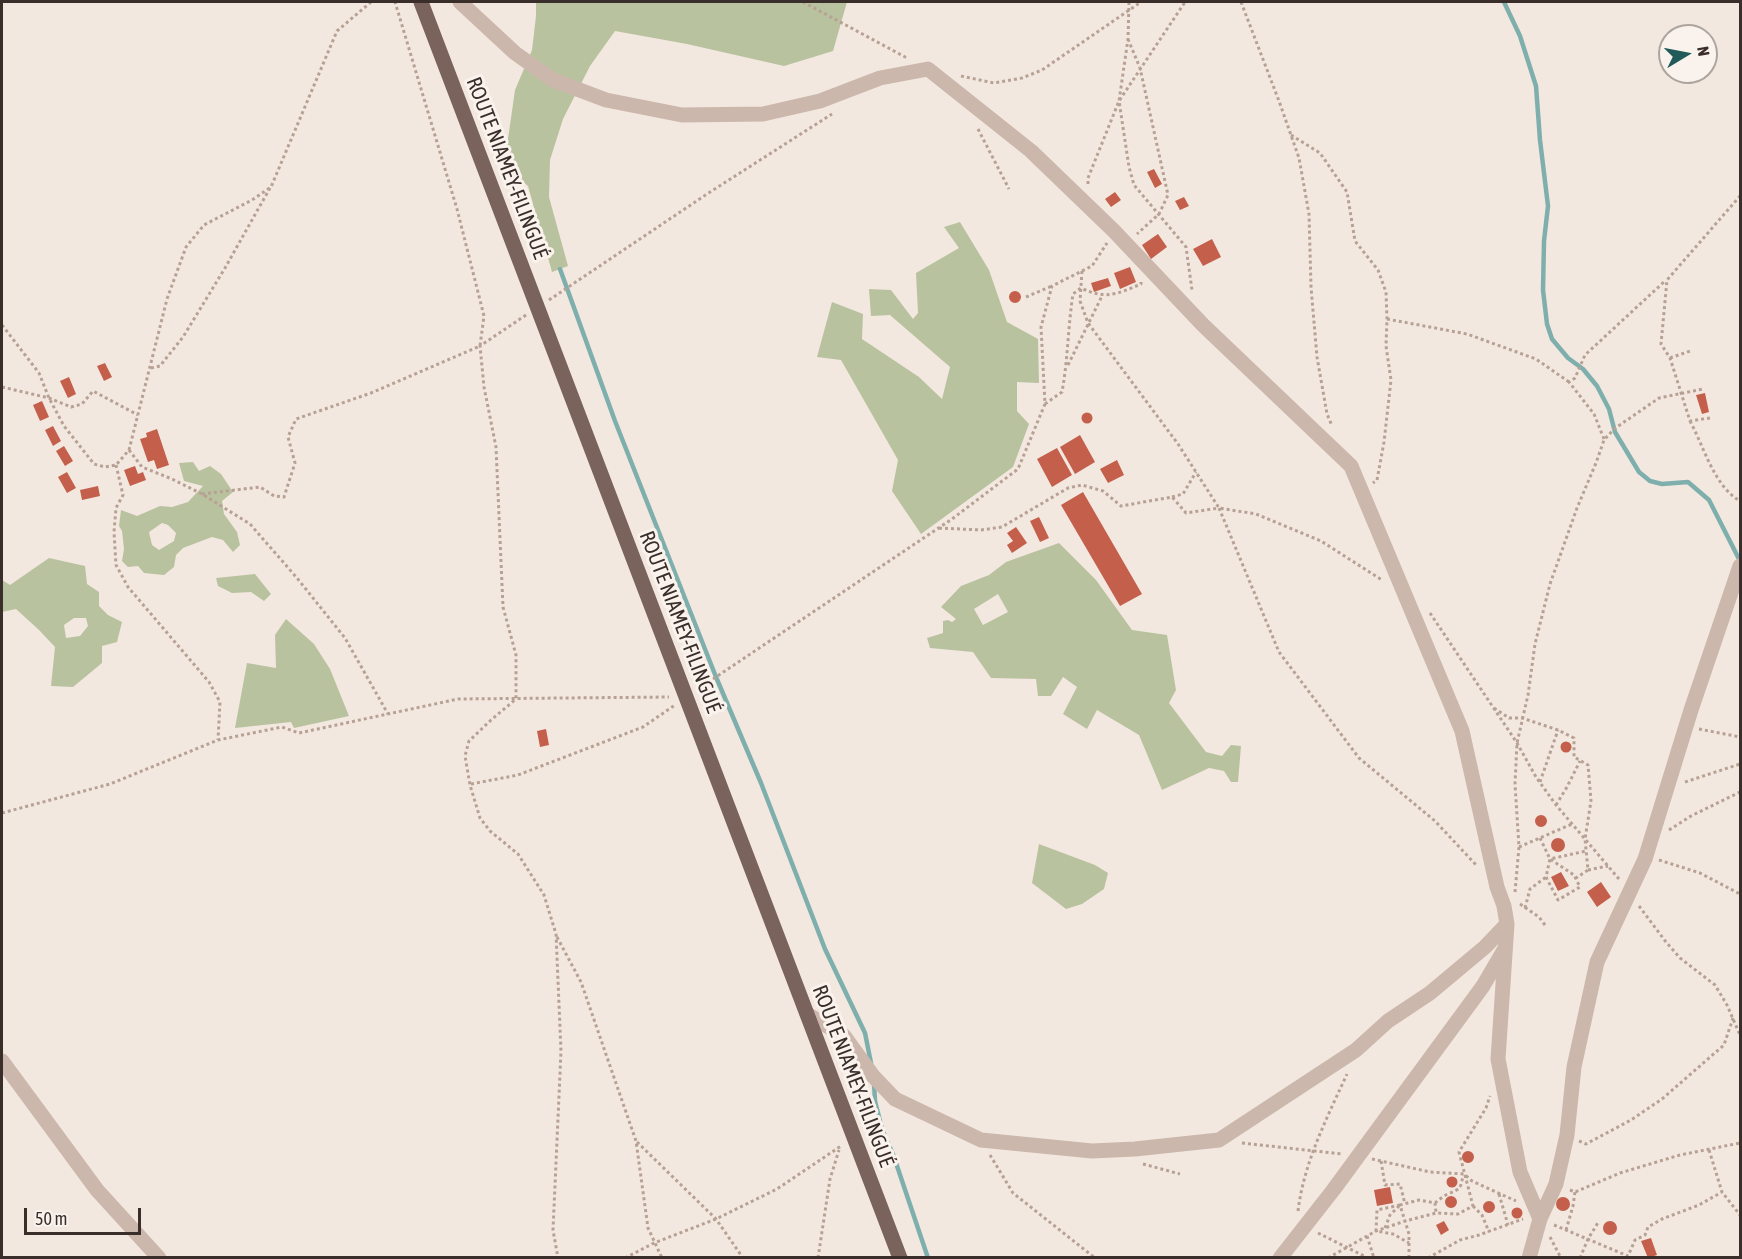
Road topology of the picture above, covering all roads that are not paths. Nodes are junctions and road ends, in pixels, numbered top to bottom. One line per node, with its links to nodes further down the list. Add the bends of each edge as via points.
1 (421, 2): 6 (main road, ROUTE NIAMEY-FILINGUÉ)
2 (460, 2): 4 (street, via 515,53 553,80 606,99 682,115 763,114 820,101 880,78 928,69 1031,151 1351,466 1462,731)
3 (1740, 566): 8 (street, via 1648,849 1597,962 1574,1067 1567,1136 1556,1184)
4 (1507, 924): 5 (street); 6 (street, via 1430,993 1388,1021 1356,1050 1219,1140 1092,1151 981,1140 895,1099 844,1036)
5 (1506, 946): 8 (street, via 1498,1059 1520,1172); 11 (street, via 1483,986)
6 (807, 1014): 10 (main road, ROUTE NIAMEY-FILINGUÉ)
7 (2, 1061): 9 (street, via 97,1190)
8 (1537, 1216): 12 (street)
9 (159, 1257)
10 (900, 1257)
11 (1280, 1257)
12 (1529, 1257)

